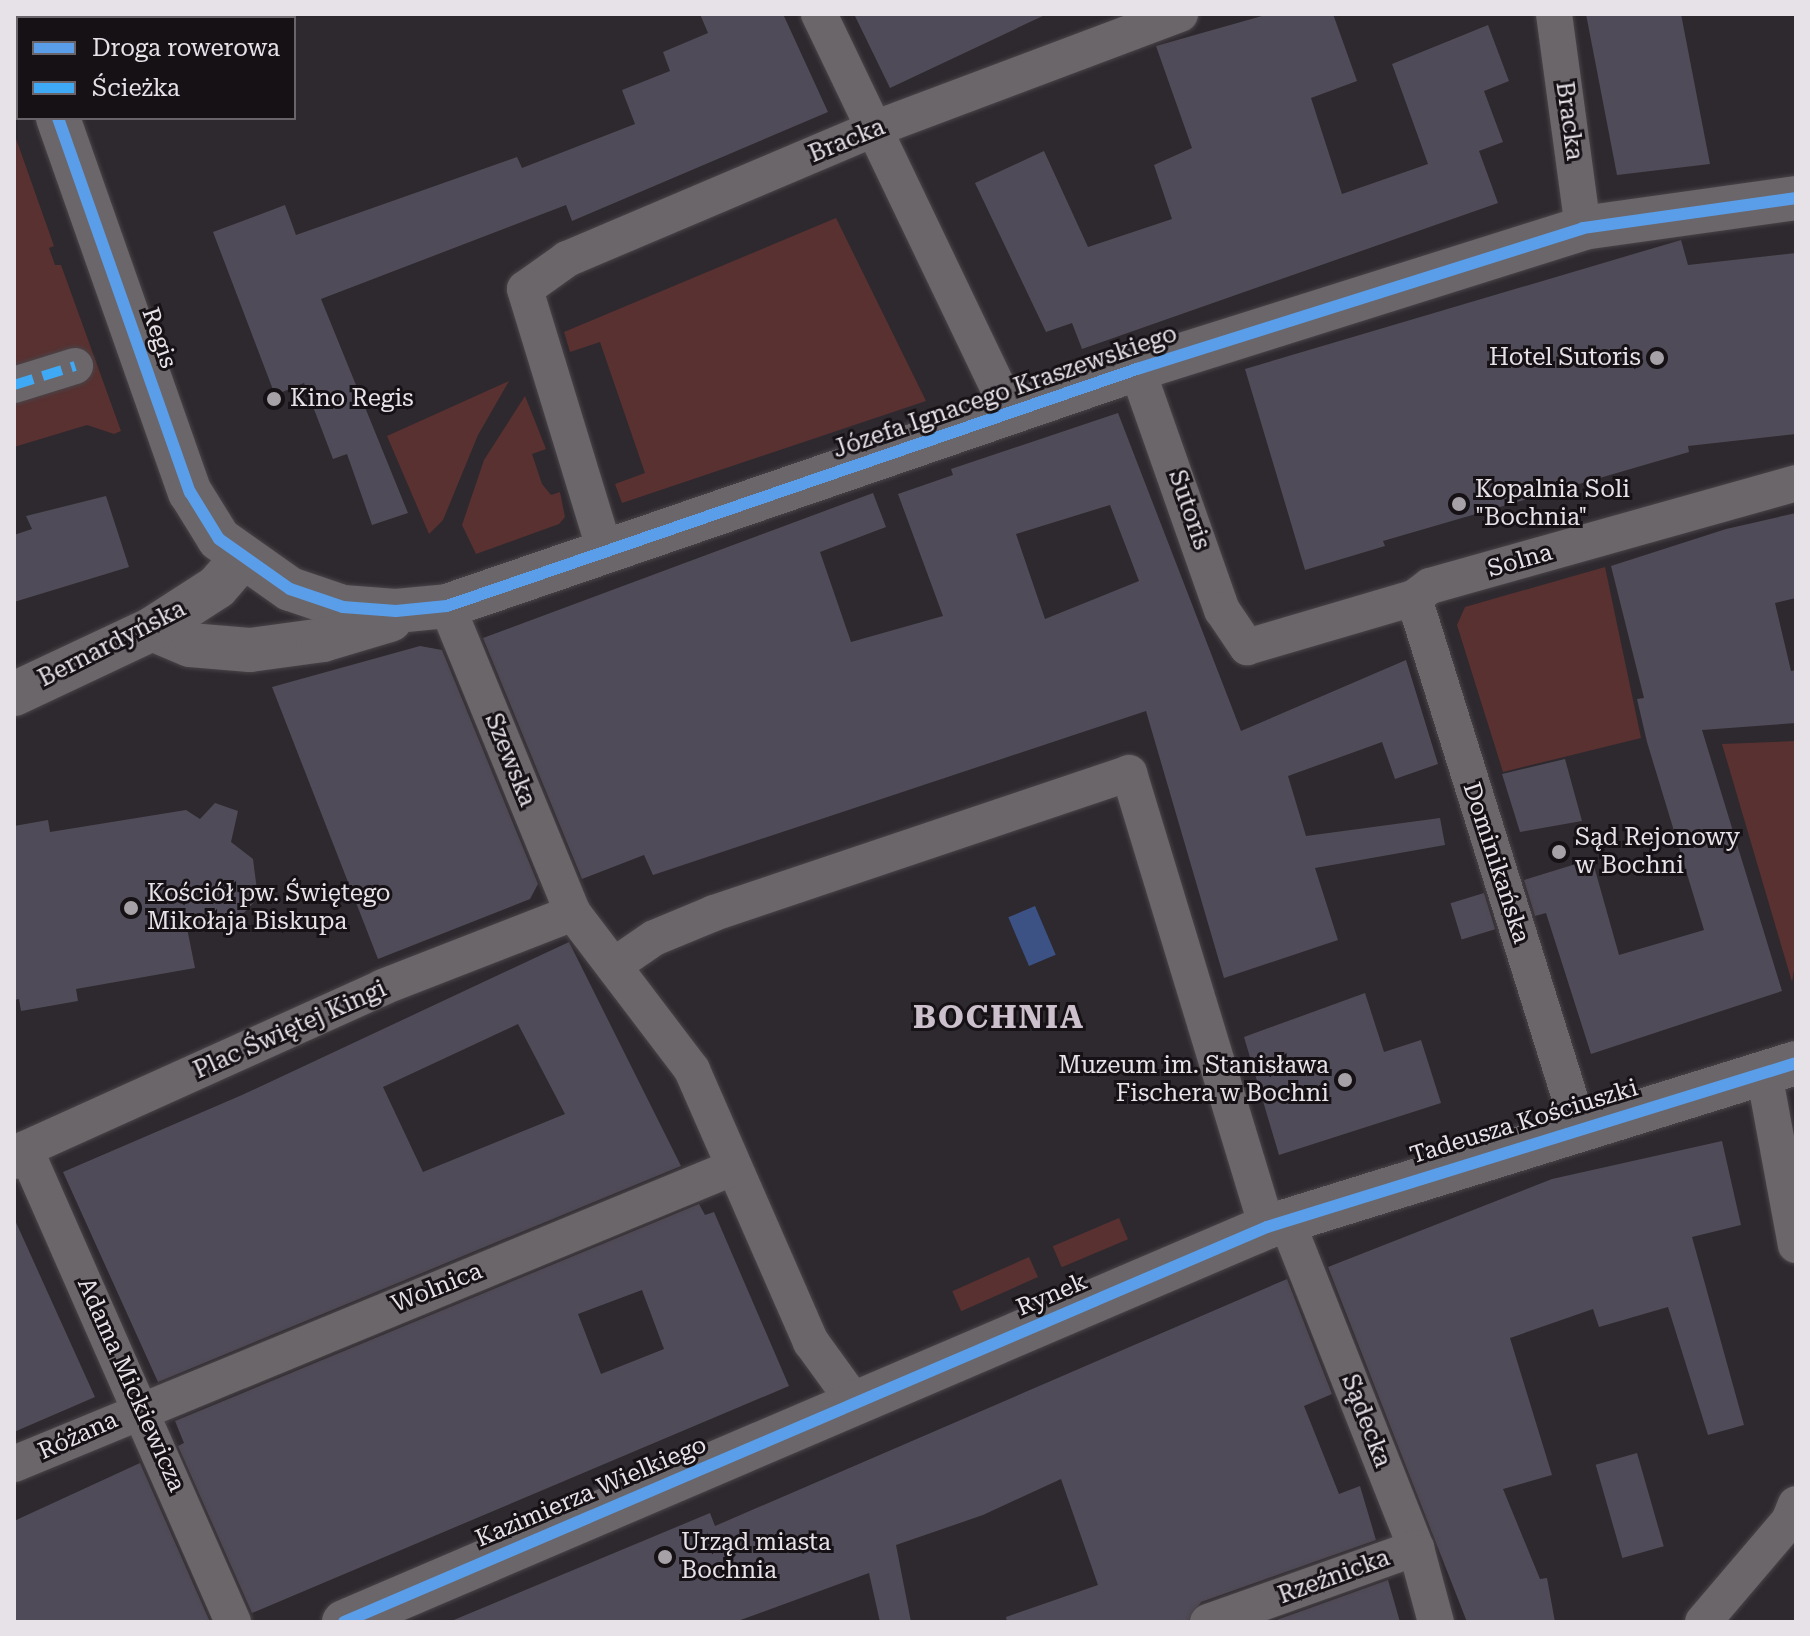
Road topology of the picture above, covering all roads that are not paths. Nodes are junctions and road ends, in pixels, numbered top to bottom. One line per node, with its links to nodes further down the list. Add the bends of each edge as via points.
1 (819, 14): 5 (street)
2 (1180, 14): 5 (street, Bracka)
3 (1554, 14): 7 (street, Bracka)
4 (59, 120): 14 (street, Regis, via 190,492 219,539)
5 (874, 129): 11 (street); 13 (street, Bracka, via 567,259 525,289)
6 (1796, 198): 7 (street, Józefa Ignacego Kraszewskiego)
7 (1583, 228): 9 (street, Józefa Ignacego Kraszewskiego)
8 (75, 366): 10 (street)
9 (1137, 369): 11 (street, Józefa Ignacego Kraszewskiego); 18 (street, Sutoris, via 1222,610)
10 (14, 385)
11 (1011, 415): 13 (street, Józefa Ignacego Kraszewskiego)
12 (1796, 483): 15 (street, Solna, via 1430,586)
13 (605, 551): 16 (street, Józefa Ignacego Kraszewskiego)
14 (241, 559): 16 (street, Józefa Ignacego Kraszewskiego, via 290,589 343,607); 17 (street, Bernardyńska, via 217,587)
15 (1414, 598): 18 (street, Solna); 23 (street, Dominikańska)
16 (435, 608): 17 (street, via 280,648 190,645); 20 (street, Szewska)
17 (152, 629): 19 (street, Bernardyńska)
18 (1247, 647)
19 (14, 694)
20 (573, 913): 21 (street); 24 (street, Plac Świętej Kingi, via 383,987)
21 (616, 964): 25 (street, via 692,1070); 26 (street, via 654,938 714,913 1129,773)
22 (1780, 1068): 23 (street, Tadeusza Kościuszki); 27 (street)
23 (1579, 1127): 26 (street, Tadeusza Kościuszki)
24 (20, 1155): 29 (street, Adama Mickiewicza)
25 (732, 1168): 28 (street, via 811,1342); 29 (street, Wolnica)
26 (1277, 1225): 28 (street, Rynek); 32 (street, Sądecka)
27 (1796, 1245)
28 (853, 1400): 34 (street, Kazimierza Wielkiego, via 705,1469)
29 (142, 1407): 30 (street, Różana); 33 (street, Adama Mickiewicza)
30 (14, 1464)
31 (1796, 1504): 37 (street, via 1789,1521)
32 (1416, 1548): 35 (street, Rzeźnicka); 36 (street, Sądecka)
33 (233, 1622)
34 (344, 1622)
35 (1208, 1622)
36 (1436, 1622)
37 (1703, 1622)

